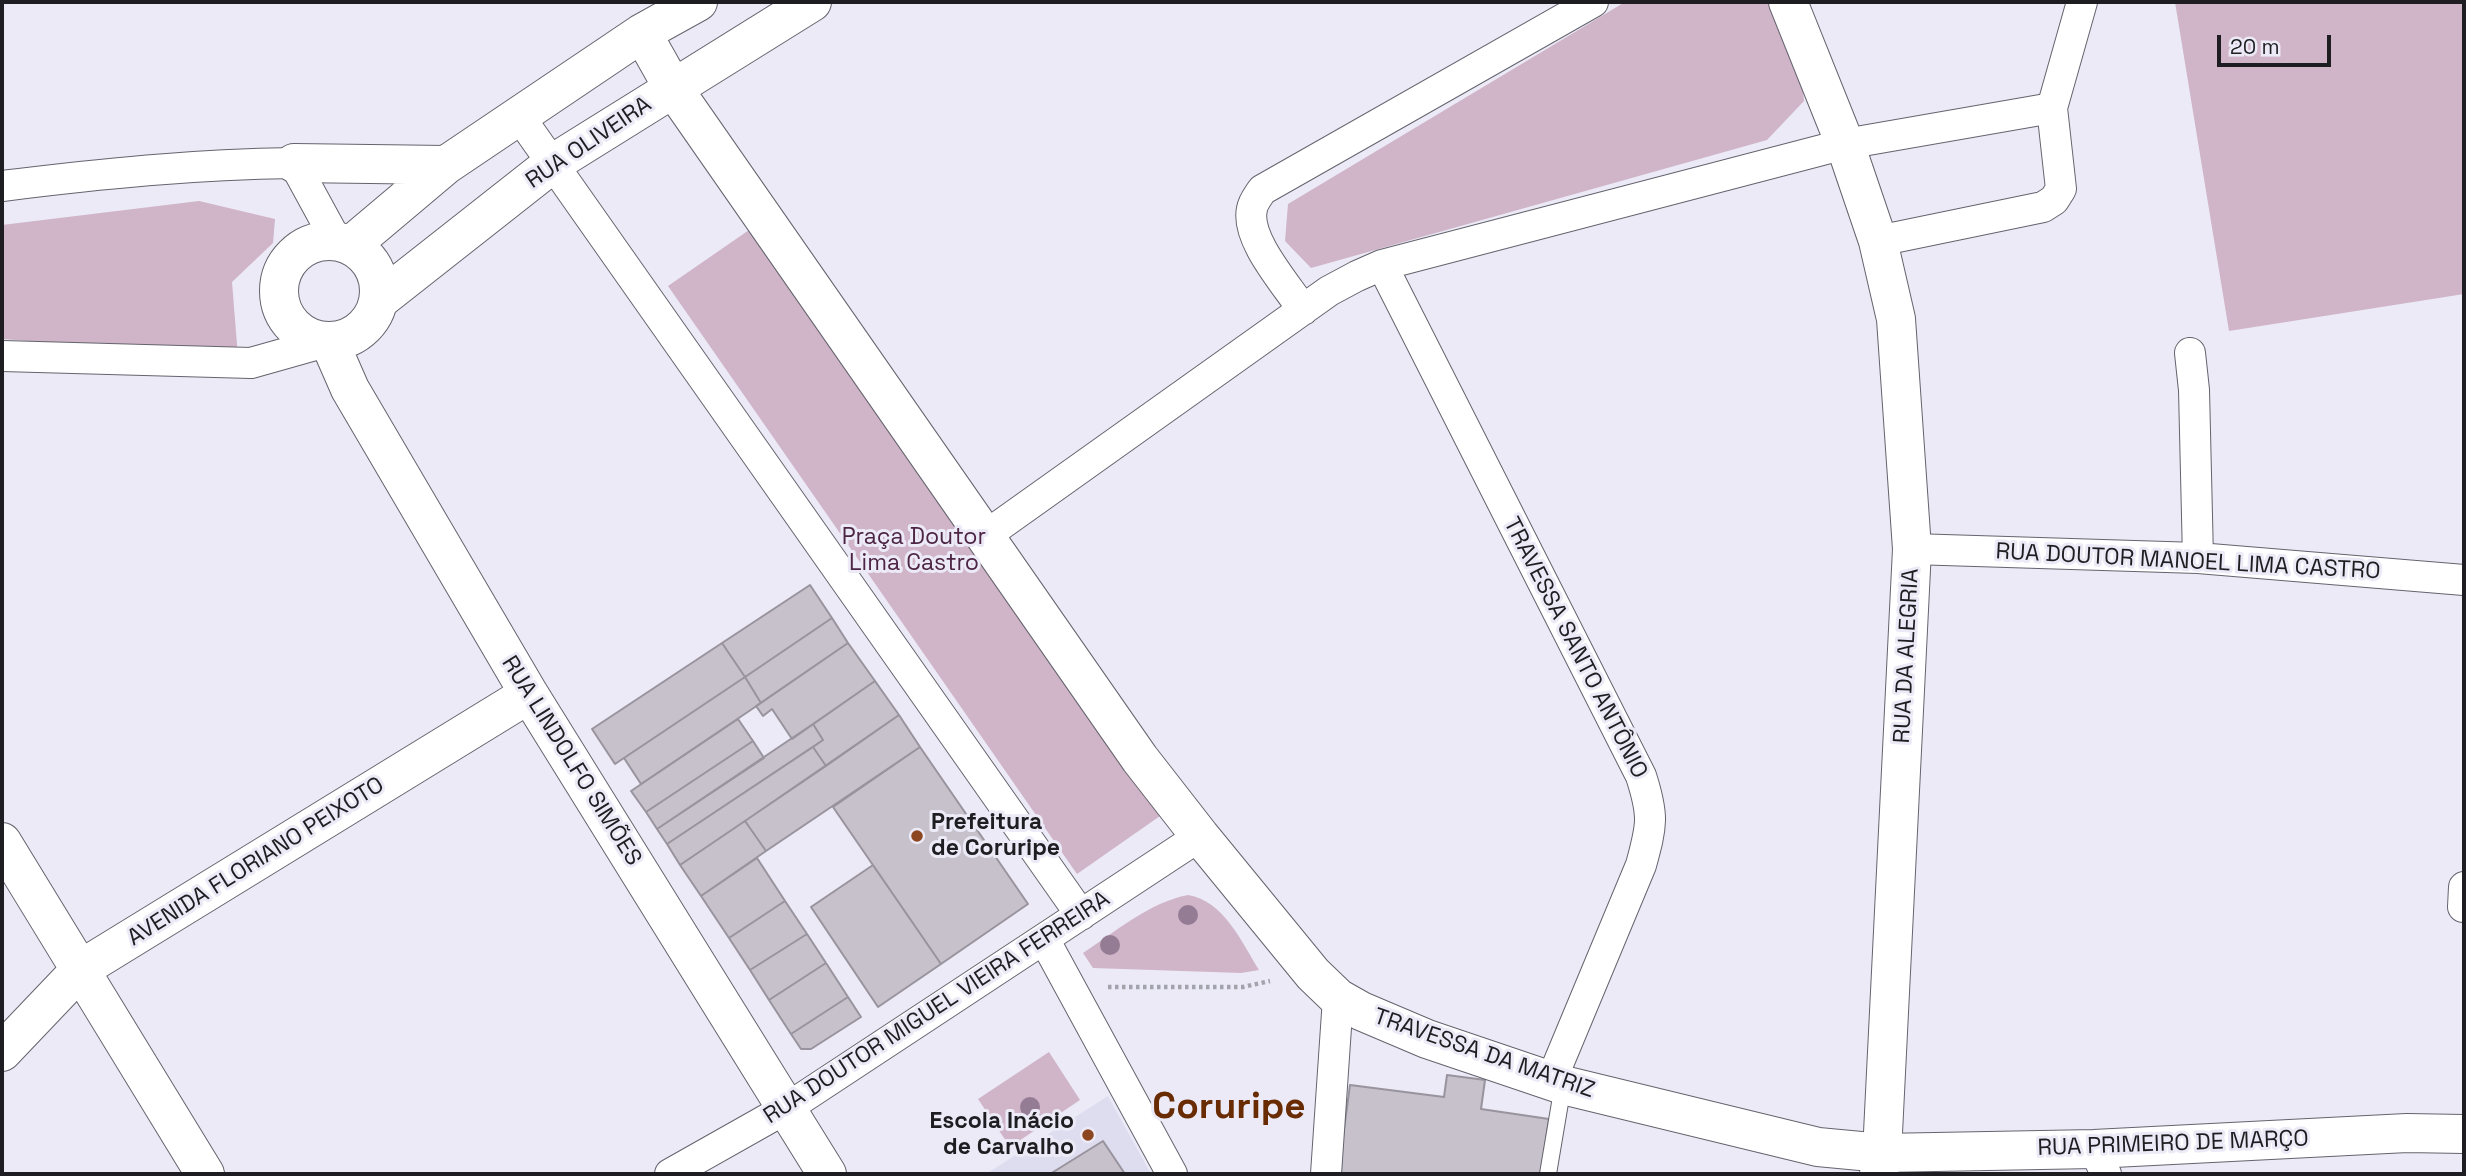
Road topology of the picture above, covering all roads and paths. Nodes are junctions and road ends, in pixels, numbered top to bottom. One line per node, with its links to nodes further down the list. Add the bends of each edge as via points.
1 (698, 2): 6 (street)
2 (812, 2): 7 (street, RUA OLIVEIRA)
3 (1592, 2): 19 (street, via 1262,190 1252,207 1257,241)
4 (1788, 2): 10 (street, RUA DA ALEGRIA)
5 (2082, 2): 8 (street)
6 (642, 33): 7 (street); 9 (street)
7 (673, 88): 13 (street, RUA OLIVEIRA); 23 (street)
8 (2052, 108): 10 (street); 15 (street, via 2061,189 2054,200 2043,207)
9 (519, 116): 12 (street); 13 (street)
10 (1845, 144): 15 (street, RUA DA ALEGRIA); 17 (street)
11 (294, 163): 12 (street); 14 (street, via 215,163); 16 (street)
12 (446, 164): 16 (street)
13 (552, 164): 18 (street, RUA OLIVEIRA); 32 (street)
14 (2, 186)
15 (1878, 241): 24 (street, RUA DA ALEGRIA, via 1896,319)
16 (343, 243): 18 (street, via 364,255 373,267); 20 (street, via 319,241 304,246 282,271 278,287 286,318 298,331)
17 (1382, 265): 19 (street, via 1357,275); 39 (street, TRAVESSA SANTO ANTÔNIO, via 1641,776 1650,804 1651,829 1641,865)
18 (378, 301): 20 (street, via 361,330)
19 (1303, 310): 23 (street)
20 (329, 341): 22 (street, via 251,363); 27 (street, RUA LINDOLFO SIMÕES, via 350,389)
21 (2189, 353): 25 (street)
22 (2, 356)
23 (985, 536): 28 (street, via 1132,748)
24 (1912, 549): 25 (street, RUA DOUTOR MANOEL LIMA CASTRO); 43 (street, RUA DA ALEGRIA)
25 (2198, 558): 26 (street, RUA DOUTOR MANOEL LIMA CASTRO)
26 (2464, 580)
27 (529, 694): 34 (street, AVENIDA FLORIANO PEIXOTO); 40 (street, RUA LINDOLFO SIMÕES)
28 (1200, 836): 32 (street, RUA DOUTOR MIGUEL VIEIRA FERREIRA); 37 (street, TRAVESSA DA MATRIZ, via 1312,974)
29 (2, 842): 34 (street)
30 (2464, 887): 31 (street)
31 (2463, 907)
32 (1081, 915): 33 (street, RUA DOUTOR MIGUEL VIEIRA FERREIRA)
33 (1044, 939): 36 (street); 40 (street, RUA DOUTOR MIGUEL VIEIRA FERREIRA)
34 (81, 969): 38 (street, AVENIDA FLORIANO PEIXOTO); 44 (street)
35 (1273, 980): 36 (path, via 1243,987)
36 (1071, 989): 47 (street)
37 (1338, 998): 39 (street, TRAVESSA DA MATRIZ, via 1426,1039); 48 (street)
38 (2, 1052)
39 (1557, 1083): 43 (street, TRAVESSA DA MATRIZ); 49 (lane)
40 (787, 1108): 45 (street, RUA DOUTOR MIGUEL VIEIRA FERREIRA); 46 (street, RUA LINDOLFO SIMÕES)
41 (2464, 1134): 42 (street, RUA PRIMEIRO DE MARÇO, via 2407,1133)
42 (2100, 1162): 43 (street, RUA PRIMEIRO DE MARÇO)
43 (1881, 1164)
44 (205, 1174)
45 (670, 1174)
46 (827, 1174)
47 (1172, 1174)
48 (1326, 1174)
49 (1548, 1174)

